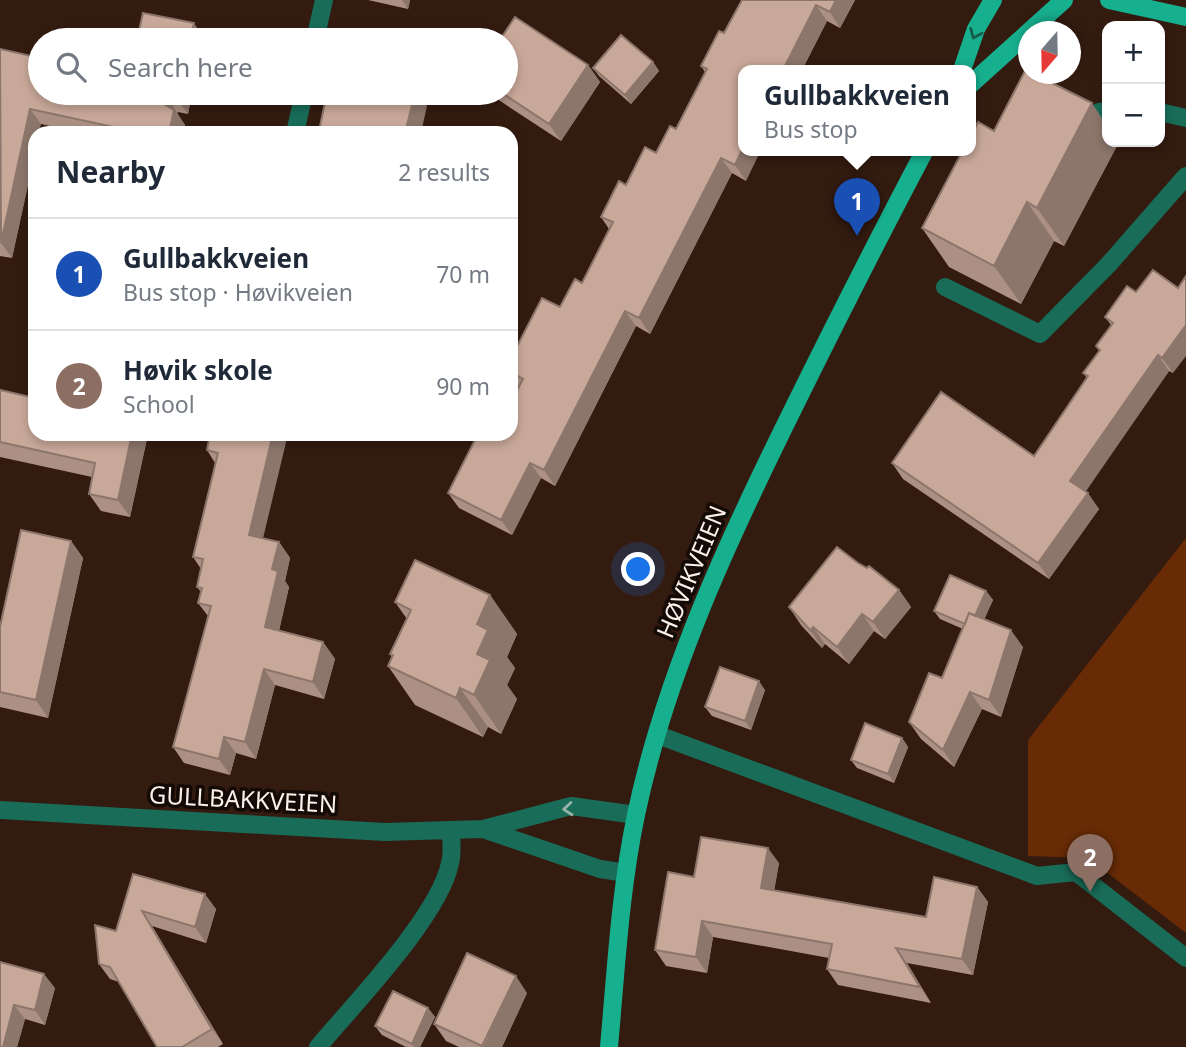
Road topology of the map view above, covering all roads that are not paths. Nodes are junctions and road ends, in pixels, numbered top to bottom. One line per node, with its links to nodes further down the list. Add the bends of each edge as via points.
1 (324, 0): 6 (street)
2 (993, 0): 7 (main road, one-way to 7, via 976,29)
3 (1064, 0): 8 (main road)
4 (1109, 0): 5 (main road)
5 (1186, 17)
6 (318, 28)
7 (964, 65)
8 (976, 79)
9 (301, 105): 12 (street)
10 (1165, 113): 11 (street)
11 (1186, 118)
12 (297, 126)
13 (922, 156): 16 (main road, HØVIKVEIEN, via 756,484 686,650)
14 (1186, 176): 15 (street, via 1040,334)
15 (945, 287)
16 (658, 735): 18 (main road, HØVIKVEIEN); 22 (street, via 1037,876 1076,873)
17 (0, 810): 20 (street, GULLBAKKVEIEN, via 385,832)
18 (636, 815): 19 (street, GULLBAKKVEIEN, one-way to 19, via 571,806); 21 (main road, HØVIKVEIEN)
19 (483, 829): 20 (street, GULLBAKKVEIEN); 21 (street, GULLBAKKVEIEN, via 600,869)
20 (451, 830): 23 (street, via 451,862 421,922)
21 (625, 873): 24 (main road, HØVIKVEIEN)
22 (1186, 958)
23 (318, 1047)
24 (610, 1047)

